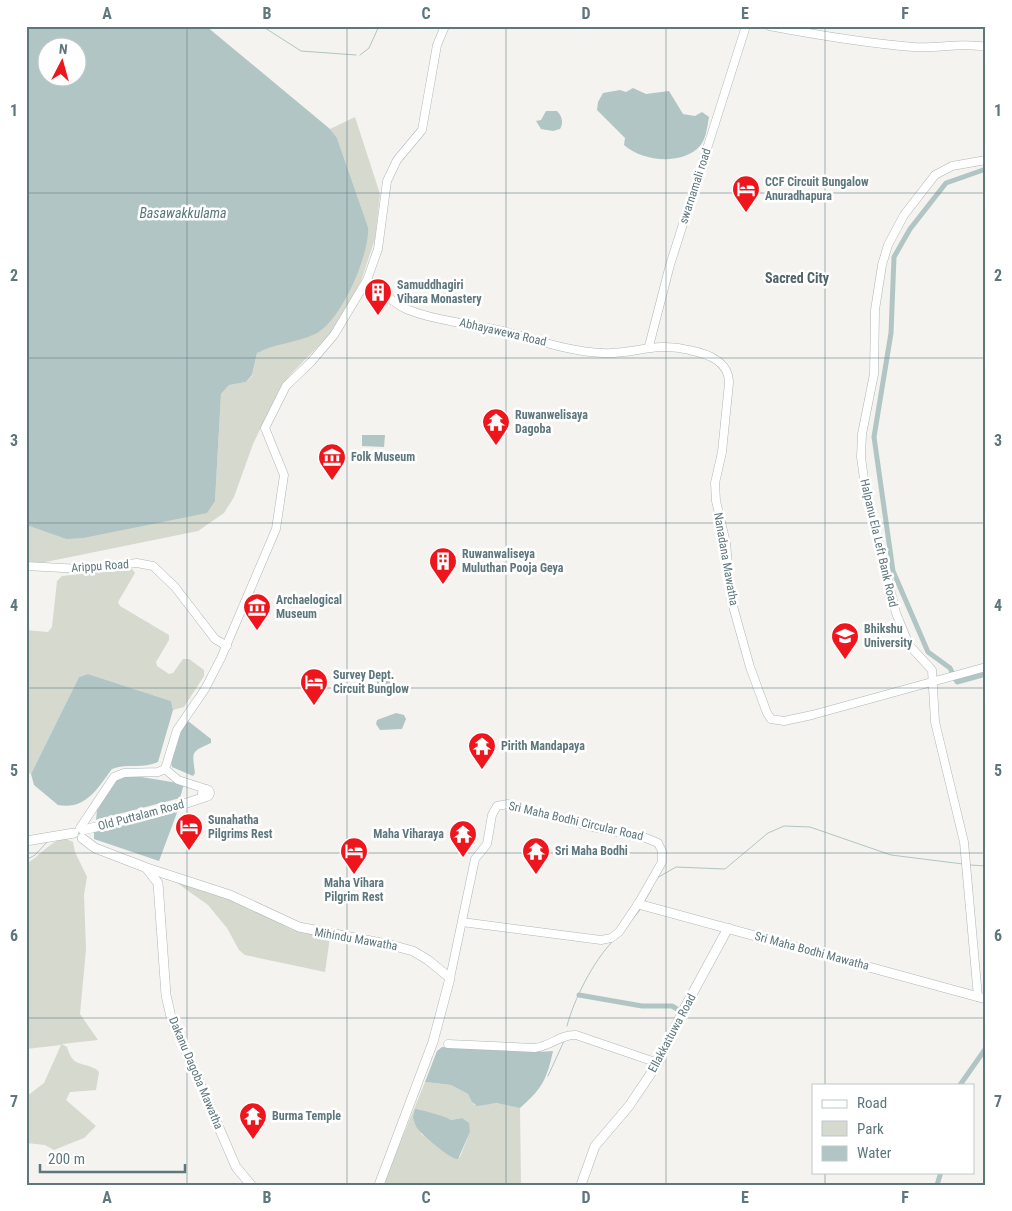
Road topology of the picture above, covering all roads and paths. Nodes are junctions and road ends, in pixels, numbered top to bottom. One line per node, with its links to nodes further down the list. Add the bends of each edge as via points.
1 (445, 26): 6 (main road, via 437,45 422,130 397,160 387,181 378,249)
2 (746, 26): 7 (main road, swarnamali road, via 670,265)
3 (769, 26): 4 (main road, via 912,47 957,44)
4 (986, 47)
5 (986, 160): 11 (main road, Halpanu Ela Left Bank Road, via 945,168 924,186 888,245 875,310 874,374 862,442 863,474 896,613 909,645 930,667)
6 (367, 280): 7 (main road, Abhayawewa Road, via 398,305 430,316 589,352 616,353); 9 (main road, via 334,335 286,386 265,428 283,471 280,508 267,554)
7 (649, 346): 11 (main road, Nanadana Mawatha, via 699,353 721,362 728,373 723,439 715,483 716,501 726,543 731,599 750,667 769,717 779,722 793,720)
8 (26, 566): 9 (main road, Arippu Road, via 81,569 137,563 153,566 215,639)
9 (227, 646): 12 (main road, via 205,689 177,730)
10 (986, 667): 11 (main road)
11 (936, 680): 21 (main road, Halpanu Ela Left Bank Road, via 935,722 959,816)
12 (165, 769): 13 (main road); 14 (main road, via 124,772 114,777)
13 (203, 793): 14 (main road, Old Puttalam Road, via 160,812)
14 (80, 832): 15 (main road, Old Puttalam Road); 16 (main road, Mihindu Mawatha, via 95,848)
15 (26, 841)
16 (147, 868): 20 (main road, Mihindu Mawatha, via 236,897 299,927 405,948 428,960); 24 (main road, Dakanu Dagoba Mawatha, via 158,883 166,995 173,1025 236,1167)
17 (638, 904): 18 (main road, Sri Maha Bodhi Circular Road, via 619,932 606,940); 18 (main road, Sri Maha Bodhi Circular Road, via 662,862 662,852 654,840 504,804 493,811 487,844 475,859); 19 (main road, Sri Maha Bodhi Mawatha)
18 (463, 919): 20 (main road)
19 (728, 928): 21 (main road, Sri Maha Bodhi Mawatha); 23 (main road, Ellakkattuwa Road)
20 (450, 978): 25 (main road, via 433,1042)
21 (982, 998)
22 (448, 1044): 23 (main road, via 535,1048 565,1036 584,1037)
23 (658, 1064): 26 (main road, Ellakkattuwa Road, via 629,1106 598,1142)
24 (252, 1185)
25 (379, 1185)
26 (581, 1185)

